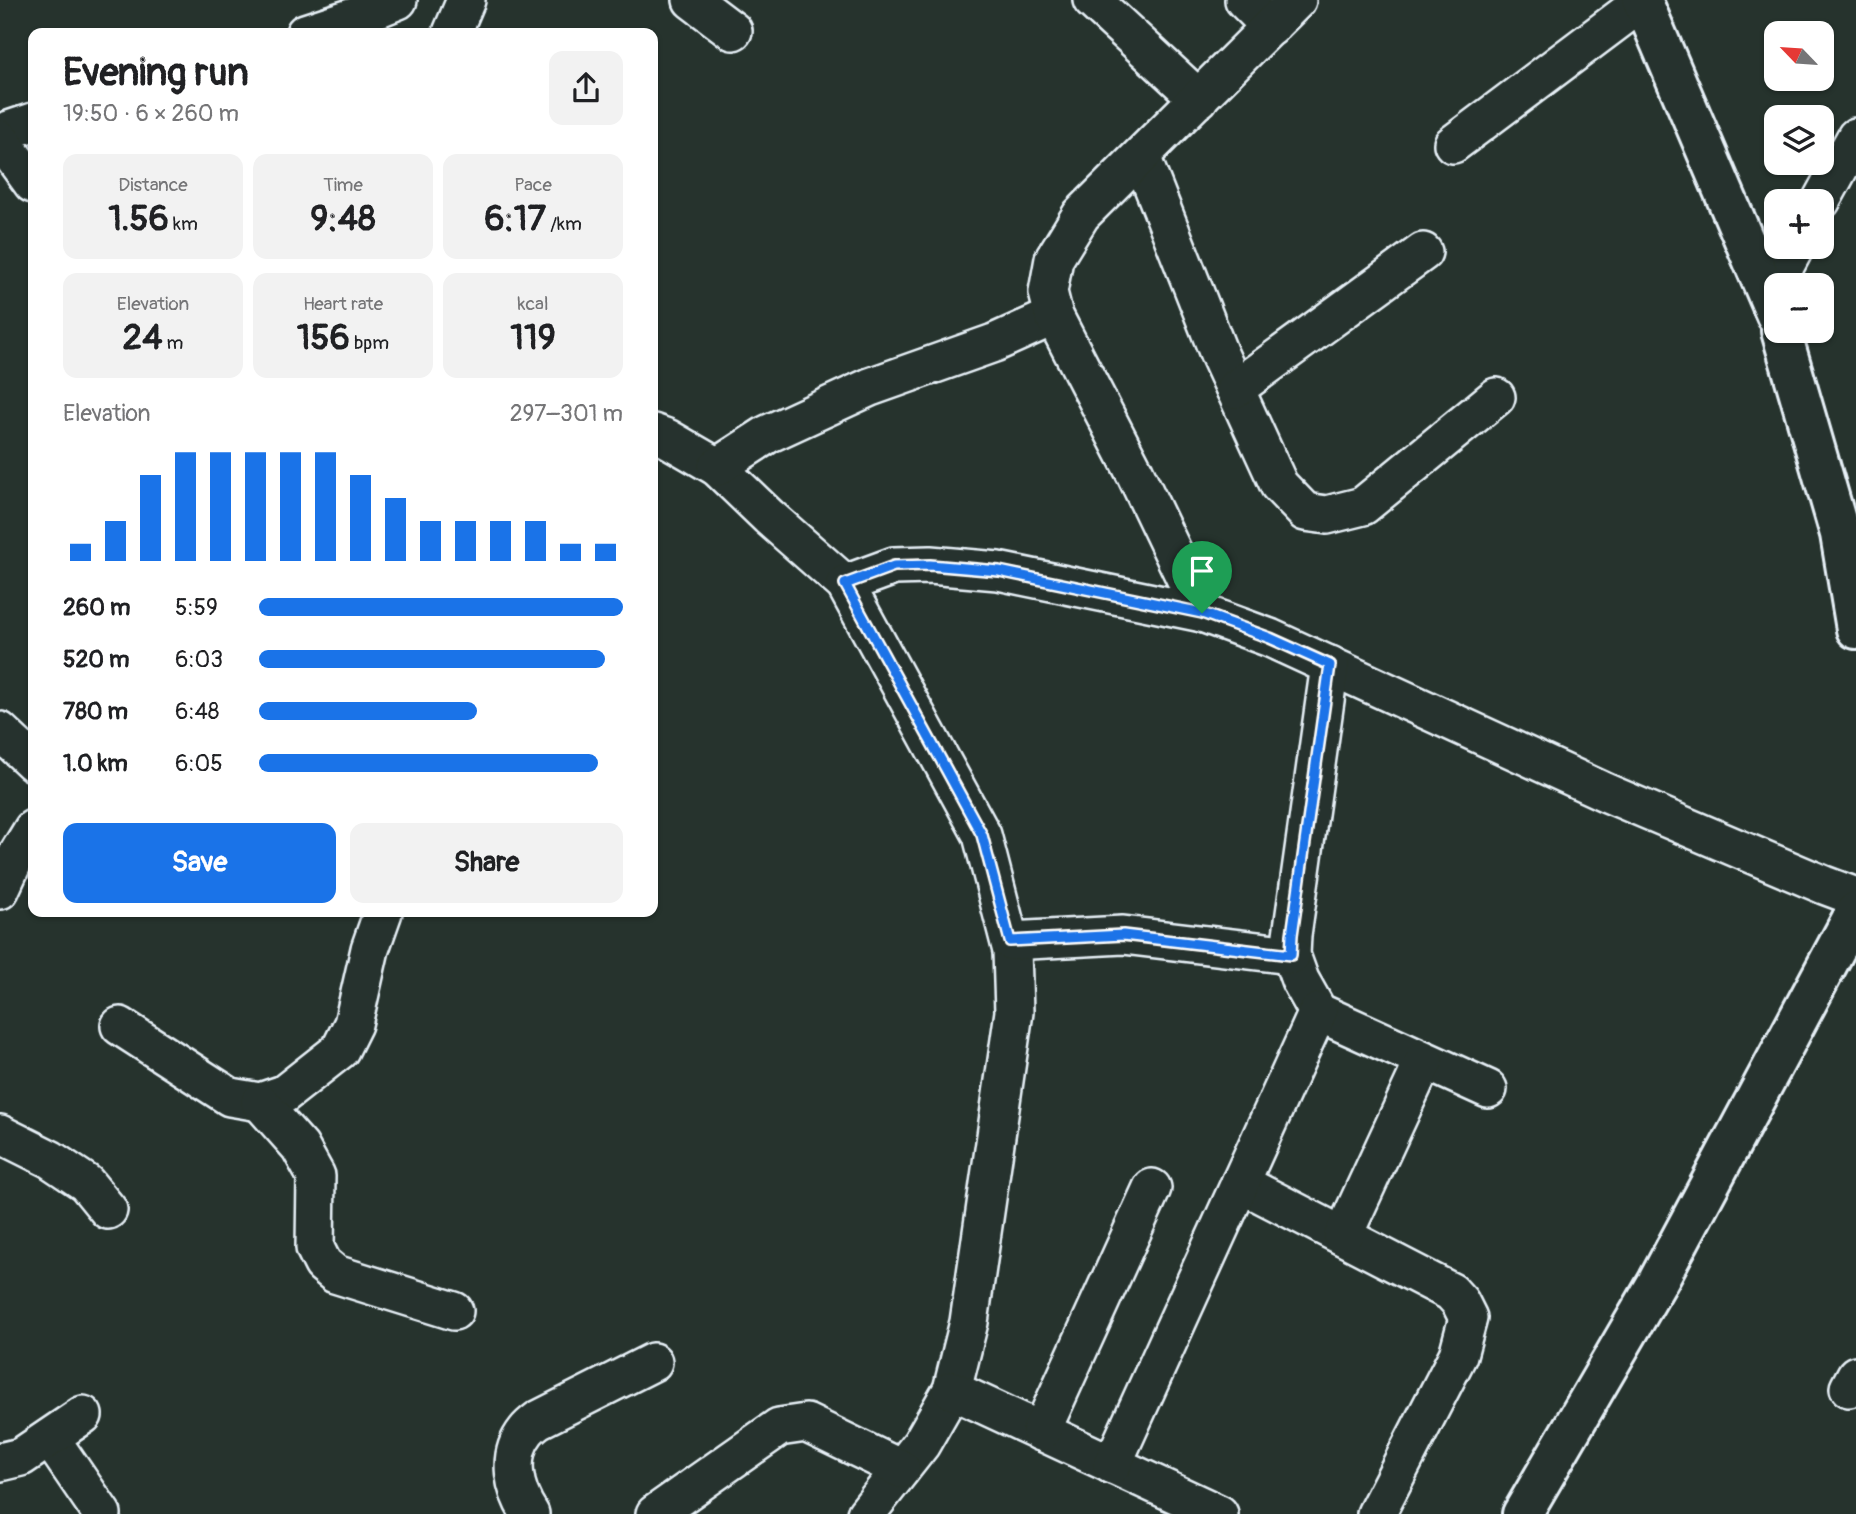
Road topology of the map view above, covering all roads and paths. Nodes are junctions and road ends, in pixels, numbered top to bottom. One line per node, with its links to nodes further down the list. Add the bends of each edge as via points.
1 (398, 0): 9 (street)
2 (466, 0): 10 (street)
3 (692, 0): 11 (street)
4 (1092, 0): 12 (street)
5 (1244, 0): 8 (street)
6 (1297, 0): 8 (street)
7 (1642, 1): 17 (street); 22 (street)
8 (1271, 27): 12 (street)
9 (320, 28)
10 (454, 28)
11 (733, 31)
12 (1199, 99): 18 (street)
13 (28, 124): 14 (street)
14 (0, 133)
15 (1856, 137): 20 (street)
16 (0, 139): 19 (street)
17 (1453, 144)
18 (1141, 156): 23 (street, via 1082,215 1054,259 1048,292); 25 (street)
19 (28, 177)
20 (1828, 189)
21 (1423, 252): 25 (street)
22 (1764, 288)
23 (1054, 316): 28 (street, via 994,343 870,387 768,434); 30 (street)
24 (1784, 343): 31 (street, via 1840,534)
25 (1235, 389): 26 (street, via 1279,485 1305,512 1327,515 1363,506)
26 (1496, 397)
27 (658, 435): 28 (street)
28 (717, 467): 29 (street)
29 (845, 584): 30 (street, via 894,566 930,565 999,571); 40 (street, via 982,835)
30 (1202, 613): 32 (street)
31 (1856, 629)
32 (1330, 665): 37 (street, via 1607,793); 41 (street)
33 (0, 731): 34 (street)
34 (28, 757)
35 (28, 837): 36 (street)
36 (0, 890)
37 (1856, 897)
38 (1856, 911): 68 (street, via 1658,1281)
39 (381, 917): 46 (street, via 353,1024 340,1050 284,1094)
40 (1010, 941): 41 (street, via 1123,935); 54 (street, via 1014,1012 969,1322)
41 (1291, 955): 42 (street)
42 (1318, 1012): 44 (street); 48 (street)
43 (120, 1026): 46 (street, via 230,1097)
44 (1424, 1061): 45 (street); 51 (street)
45 (1488, 1089)
46 (260, 1102): 52 (street, via 300,1147 316,1176 315,1248 323,1264 335,1274)
47 (0, 1134): 50 (street, via 86,1183)
48 (1240, 1183): 51 (street); 59 (street)
49 (1152, 1188): 56 (street)
50 (108, 1210)
51 (1343, 1236): 67 (street, via 1451,1292 1468,1318 1458,1355)
52 (454, 1311)
53 (653, 1362): 63 (street, via 538,1420 526,1431 516,1449 513,1469)
54 (951, 1391): 56 (street); 60 (street)
55 (83, 1415): 57 (street)
56 (1041, 1432): 59 (street)
57 (50, 1438): 58 (street, via 21,1457); 62 (street)
58 (0, 1461)
59 (1112, 1465): 61 (street)
60 (901, 1469): 64 (street, via 806,1423 779,1427); 65 (street)
61 (1176, 1506): 66 (street)
62 (102, 1514)
63 (530, 1514)
64 (655, 1514)
65 (866, 1514)
66 (1219, 1514)
67 (1376, 1514)
68 (1521, 1514)

